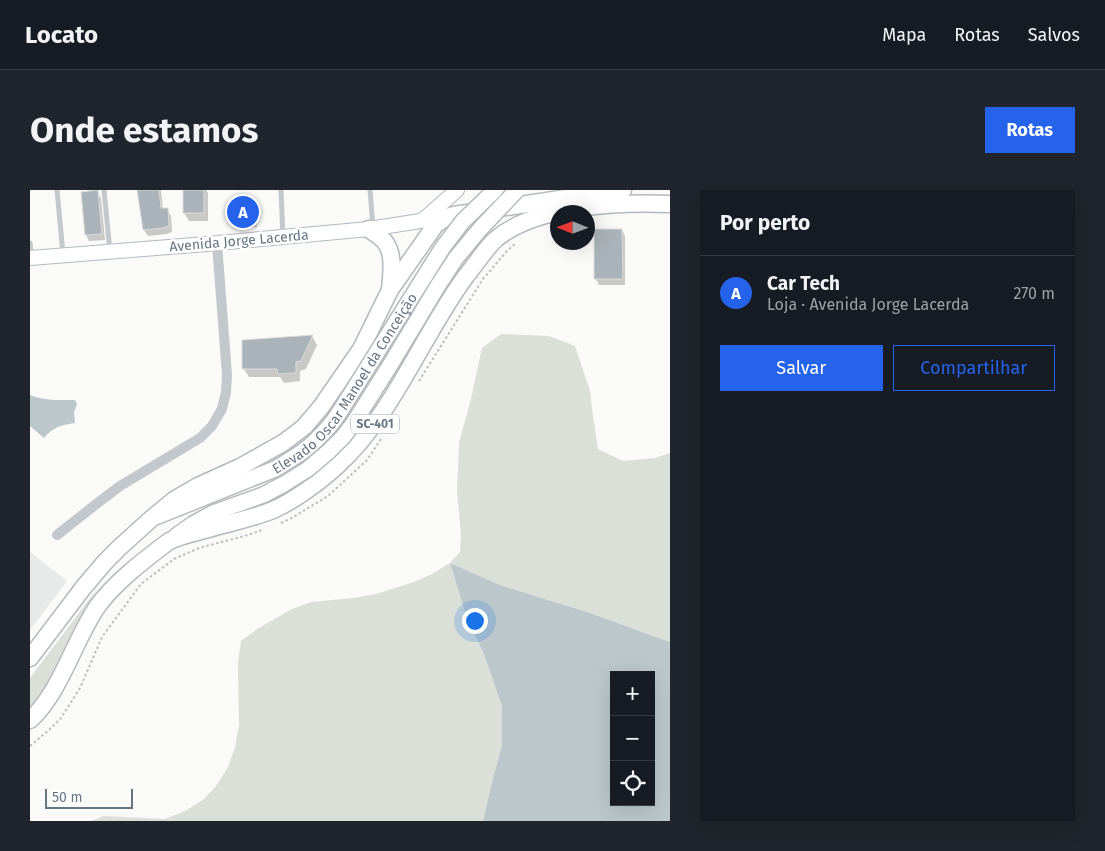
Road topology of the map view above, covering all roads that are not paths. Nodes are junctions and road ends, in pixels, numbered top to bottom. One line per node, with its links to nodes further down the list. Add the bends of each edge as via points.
1 (57, 190): 17 (lane)
2 (104, 190): 16 (lane)
3 (281, 190): 13 (lane)
4 (370, 190): 12 (lane)
5 (457, 190): 11 (main road)
6 (495, 190): 20 (main road, Elevado Oscar Manoel da Conceição, bridge, via 463,221 443,247 344,405 318,439 275,469)
7 (517, 190): 22 (main road, Elevado Oscar Manoel da Conceição, bridge, via 456,258 353,424 328,452 284,484 213,513)
8 (623, 190): 10 (highway)
9 (670, 204): 22 (highway, SC-401, via 582,207 523,223 496,239 456,290 372,428 337,466 275,509)
10 (447, 217): 11 (main road, Avenida Jorge Lacerda); 19 (highway, via 436,224)
11 (423, 220): 12 (main road, Avenida Jorge Lacerda)
12 (371, 229): 13 (main road, Avenida Jorge Lacerda); 19 (highway, via 385,242 390,252)
13 (283, 238): 15 (main road, Avenida Jorge Lacerda)
14 (30, 243): 18 (lane)
15 (217, 244): 16 (main road, Avenida Jorge Lacerda); 21 (street, via 227,375 222,408 212,426 200,438 120,486)
16 (110, 252): 17 (main road, Avenida Jorge Lacerda)
17 (64, 256): 18 (main road, Avenida Jorge Lacerda)
18 (31, 258)
19 (390, 290): 20 (highway, via 361,349 304,427 283,443 174,500)
20 (151, 519): 23 (highway, via 105,562)
21 (57, 535)
22 (171, 540): 24 (highway, SC-401, via 122,579 98,607 53,691)
23 (30, 658)
24 (30, 720)

